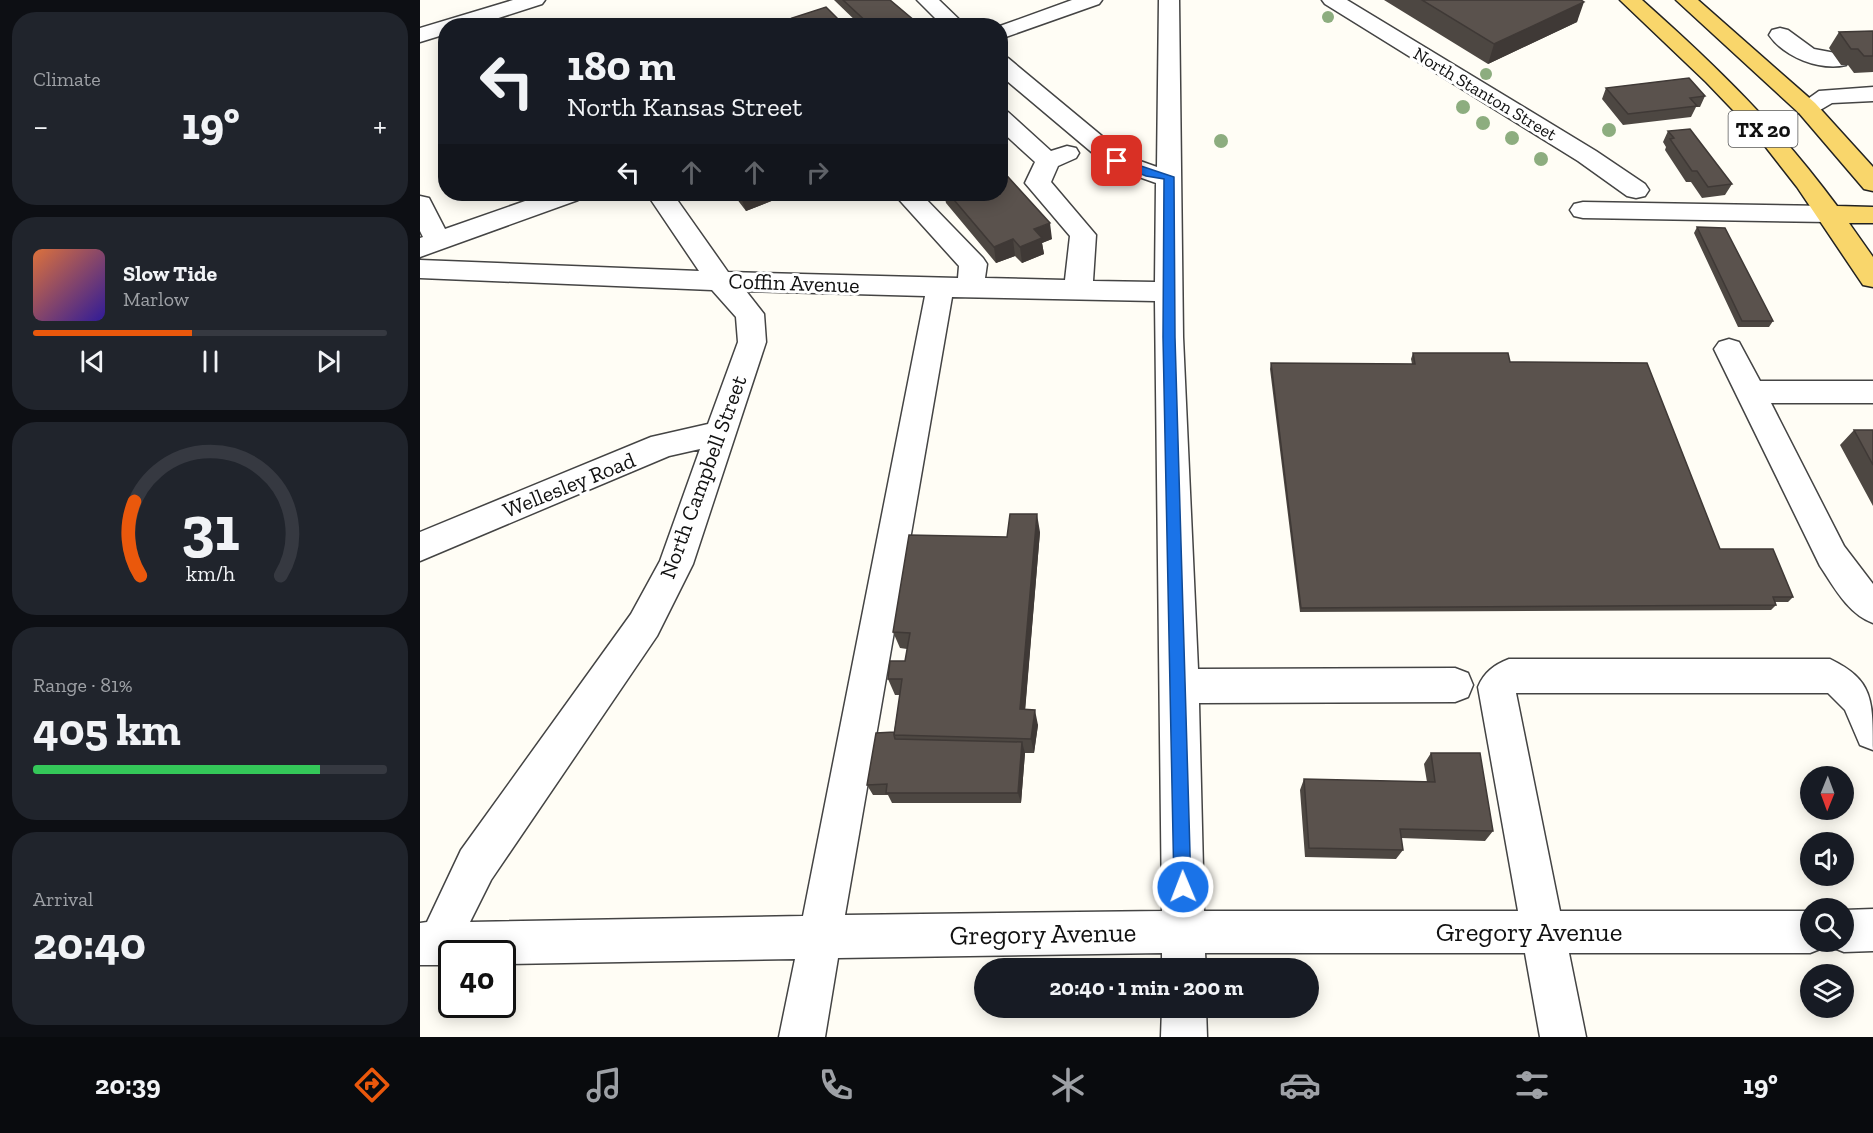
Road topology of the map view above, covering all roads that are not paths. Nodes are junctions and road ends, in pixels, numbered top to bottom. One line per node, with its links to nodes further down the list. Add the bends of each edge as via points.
1 (927, 0): 9 (street)
2 (1092, 0): 11 (street)
3 (1169, 0): 22 (street)
4 (1332, 0): 21 (street, North Stanton Street)
5 (1630, 0): 29 (main road, TX 20, via 1754,119)
6 (1686, 0): 17 (main road, TX 20)
7 (530, 5): 8 (street)
8 (480, 18)
9 (947, 18)
10 (438, 29): 12 (street)
11 (1008, 30)
12 (420, 34)
13 (1780, 35): 14 (street, via 1807,56)
14 (1838, 60)
15 (1008, 72): 19 (street)
16 (1873, 94): 17 (street, via 1827,96)
17 (1807, 108): 23 (main road, TX 20)
18 (1008, 124): 20 (street)
19 (1093, 141): 20 (street); 22 (street, via 1128,167)
20 (1048, 161): 36 (street, via 1038,183 1083,235)
21 (1609, 171): 24 (street, North Stanton Street); 29 (street, via 1583,210)
22 (1169, 177): 37 (street)
23 (1873, 183)
24 (1636, 190)
25 (550, 201): 31 (street)
26 (665, 201): 34 (street, North Campbell Street)
27 (914, 201): 35 (street, via 973,264)
28 (420, 204): 31 (street)
29 (1830, 214): 30 (main road); 33 (main road, TX 20)
30 (1873, 215)
31 (429, 245)
32 (420, 269): 34 (street, Coffin Avenue)
33 (1873, 278)
34 (719, 280): 35 (street, Coffin Avenue); 41 (street, North Campbell Street, via 750,314 752,331 752,342)
35 (955, 288): 36 (street, Coffin Avenue); 51 (street)
36 (1078, 291): 37 (street, Coffin Avenue)
37 (1169, 292): 45 (street)
38 (1729, 349): 39 (street)
39 (1750, 392): 40 (street); 43 (street, via 1832,555 1850,584)
40 (1873, 392)
41 (721, 435): 42 (street, Wellesley Road, via 662,446); 52 (street, North Campbell Street, via 676,564 644,625 476,865)
42 (420, 547)
43 (1873, 608)
44 (1455, 685): 45 (street)
45 (1180, 686): 53 (street)
46 (1873, 732): 49 (street, via 1855,691 1842,679 1830,676 1509,676 1496,687)
47 (1873, 930): 48 (street)
48 (1854, 931)
49 (1542, 932): 50 (street, Gregory Avenue); 53 (street, Gregory Avenue); 57 (street)
50 (1800, 932)
51 (819, 938): 52 (street, Gregory Avenue); 53 (street, Gregory Avenue); 55 (street)
52 (430, 944)
53 (1183, 950)
54 (1184, 1018): 56 (street)
55 (802, 1037)
56 (1184, 1037)
57 (1563, 1037)

